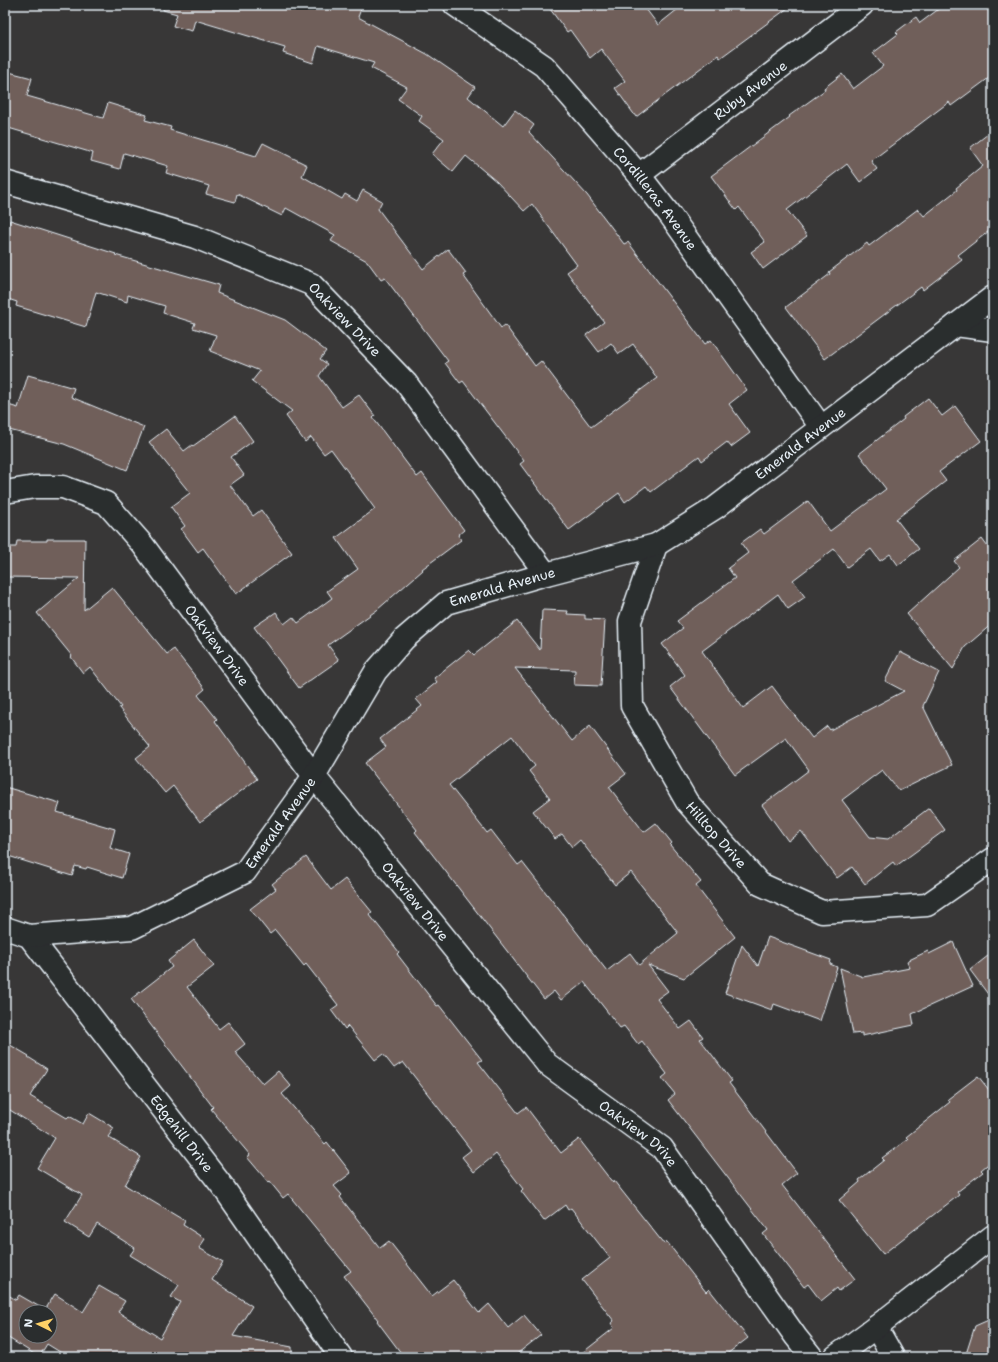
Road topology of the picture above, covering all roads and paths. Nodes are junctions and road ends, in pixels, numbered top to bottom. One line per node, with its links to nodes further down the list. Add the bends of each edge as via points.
1 (455, 5): 3 (street, Cordilleras Avenue, via 544,66)
2 (862, 5): 3 (street, Ruby Avenue)
3 (639, 175): 8 (street, Cordilleras Avenue)
4 (5, 182): 11 (street, Oakview Drive, via 195,237 311,284 406,383)
5 (993, 297): 6 (street, Emerald Avenue)
6 (956, 326): 7 (street); 8 (street, Emerald Avenue)
7 (993, 330)
8 (821, 427): 10 (street, Emerald Avenue, via 715,508)
9 (5, 492): 12 (street, Oakview Drive, via 35,487 64,487 106,503 143,545)
10 (656, 545): 11 (street, Emerald Avenue); 13 (street, Hilltop Drive, via 630,621 632,706 687,802 760,884 822,912 927,905)
11 (546, 574): 12 (street, Emerald Avenue, via 446,603 404,639 376,670)
12 (314, 776): 15 (street, Emerald Avenue, via 245,872 132,928); 19 (street, Oakview Drive, via 547,1064 662,1148)
13 (993, 859)
14 (5, 928): 15 (street)
15 (29, 936): 18 (street, Edgehill Drive, via 223,1187)
16 (993, 1236): 17 (street)
17 (876, 1327): 20 (street); 21 (street)
18 (341, 1357)
19 (812, 1357)
20 (835, 1357)
21 (893, 1357)

